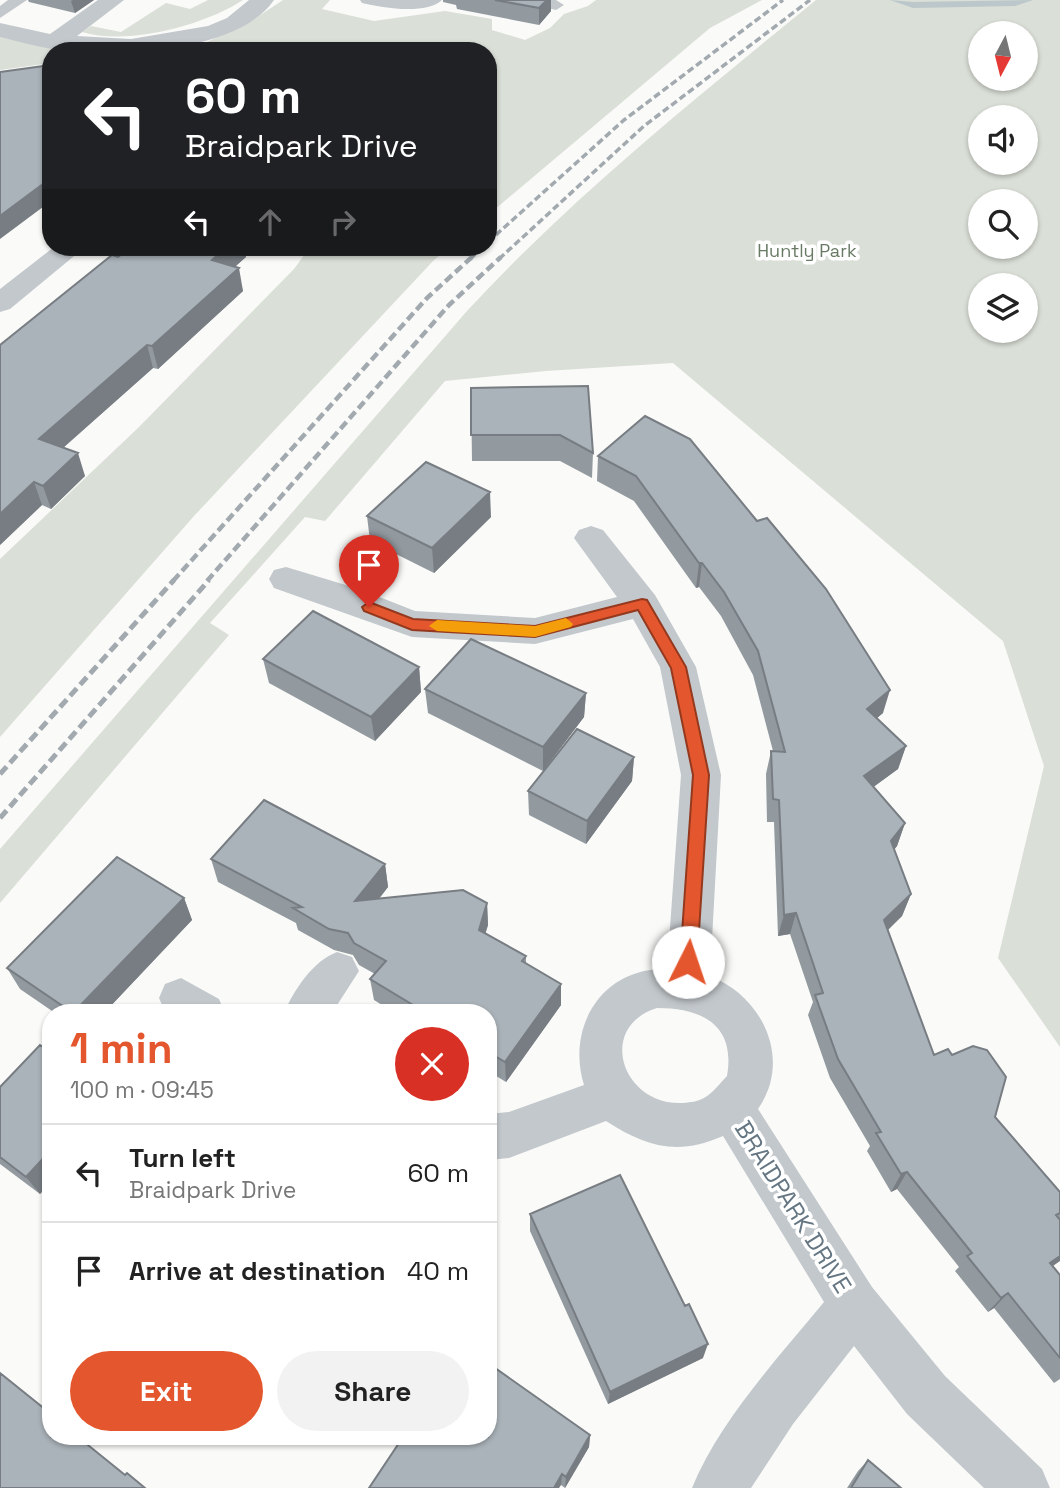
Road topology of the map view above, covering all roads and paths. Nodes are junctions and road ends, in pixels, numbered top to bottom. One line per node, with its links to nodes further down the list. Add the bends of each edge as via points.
1 (19, 0): 8 (lane)
2 (113, 0): 10 (street)
3 (263, 0): 12 (street, via 235,23)
4 (368, 0): 5 (lane, via 397,5)
5 (433, 0)
6 (532, 0): 7 (lane)
7 (556, 5)
8 (0, 13)
9 (0, 30): 10 (street)
10 (54, 41): 11 (street)
11 (61, 42)
12 (165, 42)
13 (60, 256): 14 (street)
14 (0, 303)
15 (591, 538): 17 (street)
16 (286, 579): 17 (street, via 412,624 535,631)
17 (642, 604): 19 (street, via 678,667 701,775)
18 (337, 971): 20 (street)
19 (687, 988): 21 (street, BRAIDPARK DRIVE, via 657,988 630,997 610,1016 600,1042 600,1061); 22 (street, BRAIDPARK DRIVE, via 712,997 733,1014 747,1037 752,1063 747,1088)
20 (313, 1004)
21 (614, 1096): 22 (street, BRAIDPARK DRIVE, via 650,1123 672,1127 714,1121); 23 (street)
22 (732, 1109): 24 (street, BRAIDPARK DRIVE)
23 (497, 1136)
24 (853, 1305): 25 (street, BRAIDPARK DRIVE, via 774,1405); 26 (street, BRAIDPARK DRIVE, via 926,1395)
25 (719, 1488)
26 (1023, 1488)

